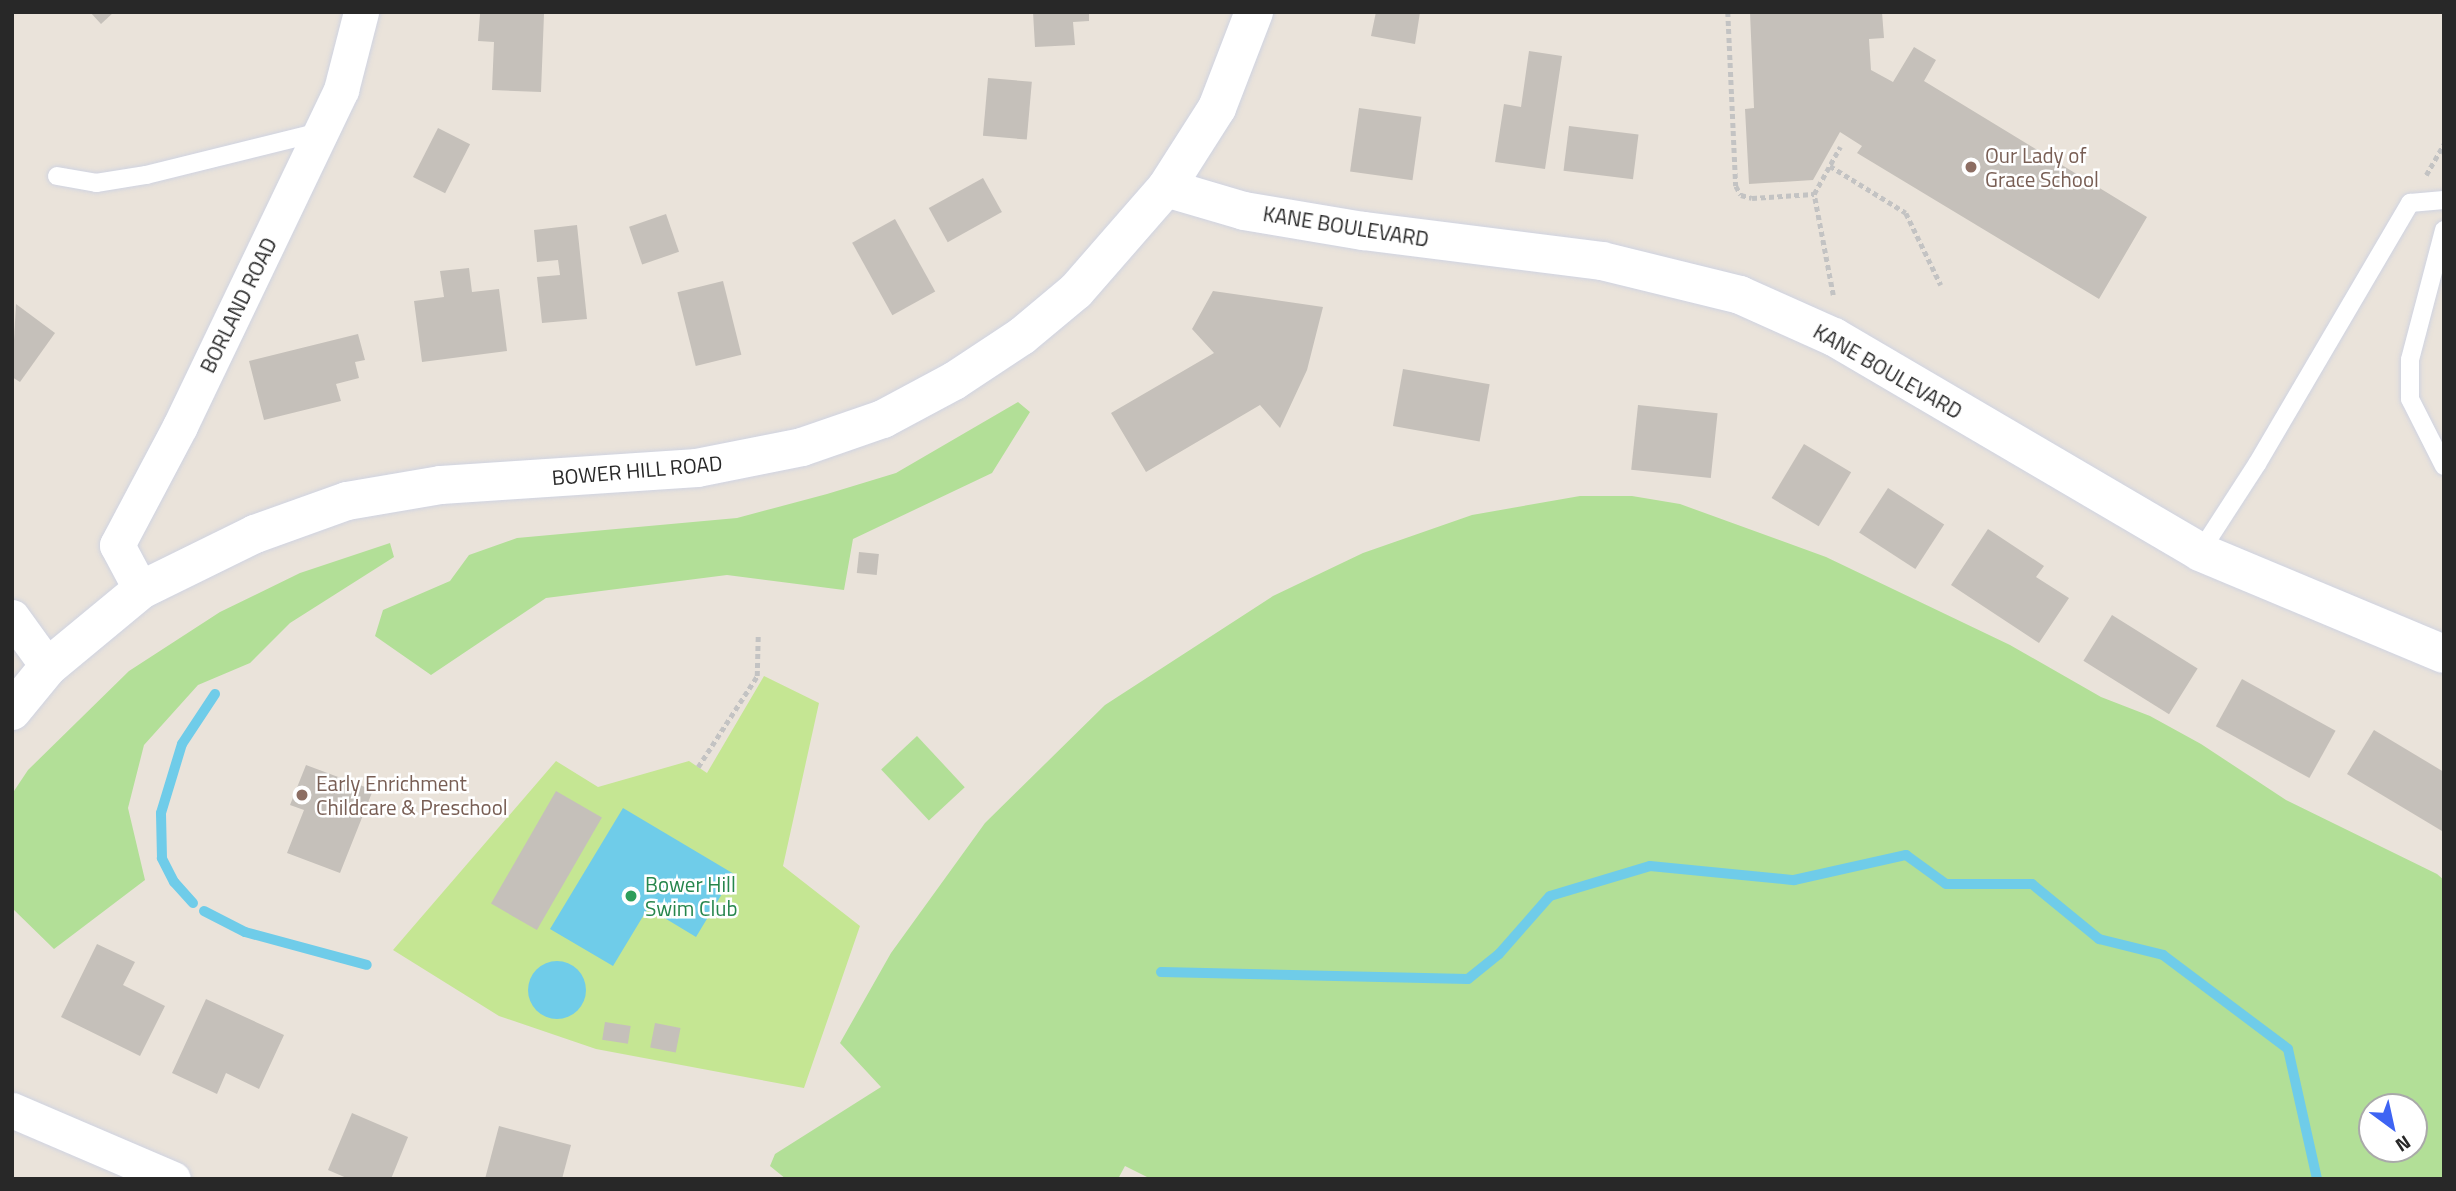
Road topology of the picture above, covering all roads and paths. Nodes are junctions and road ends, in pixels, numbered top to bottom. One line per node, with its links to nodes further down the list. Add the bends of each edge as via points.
1 (361, 12): 4 (street, BORLAND ROAD, via 341,90)
2 (1254, 12): 8 (main road, BOWER HILL ROAD, via 1217,108)
3 (1728, 12): 9 (path, via 1736,186 1741,195 1752,198)
4 (320, 132): 7 (lane, via 146,175 96,183); 16 (street, BORLAND ROAD, via 180,426 117,545)
5 (1840, 147): 6 (path)
6 (1830, 166): 9 (path); 12 (path, via 1906,213)
7 (57, 176)
8 (1166, 188): 15 (main road, KANE BOULEVARD, via 1244,211 1602,261 1740,295 1835,337); 16 (main road, BOWER HILL ROAD, via 1076,291 1022,336 954,381 883,419 802,447 697,468 441,485 347,501 255,534)
9 (1814, 194): 13 (path)
10 (2444, 200): 15 (lane, via 2410,203)
11 (2444, 230): 14 (lane, via 2410,360 2410,399)
12 (1941, 285)
13 (1833, 308)
14 (2444, 466)
15 (2200, 552): 19 (main road, KANE BOULEVARD)
16 (141, 590): 20 (main road, BOWER HILL ROAD)
17 (12, 617): 20 (street)
18 (758, 635): 22 (path, via 757,676)
19 (2444, 654)
20 (48, 667): 21 (main road, BOWER HILL ROAD)
21 (12, 711)
22 (698, 767)
23 (12, 1110): 24 (street)
24 (173, 1179)

